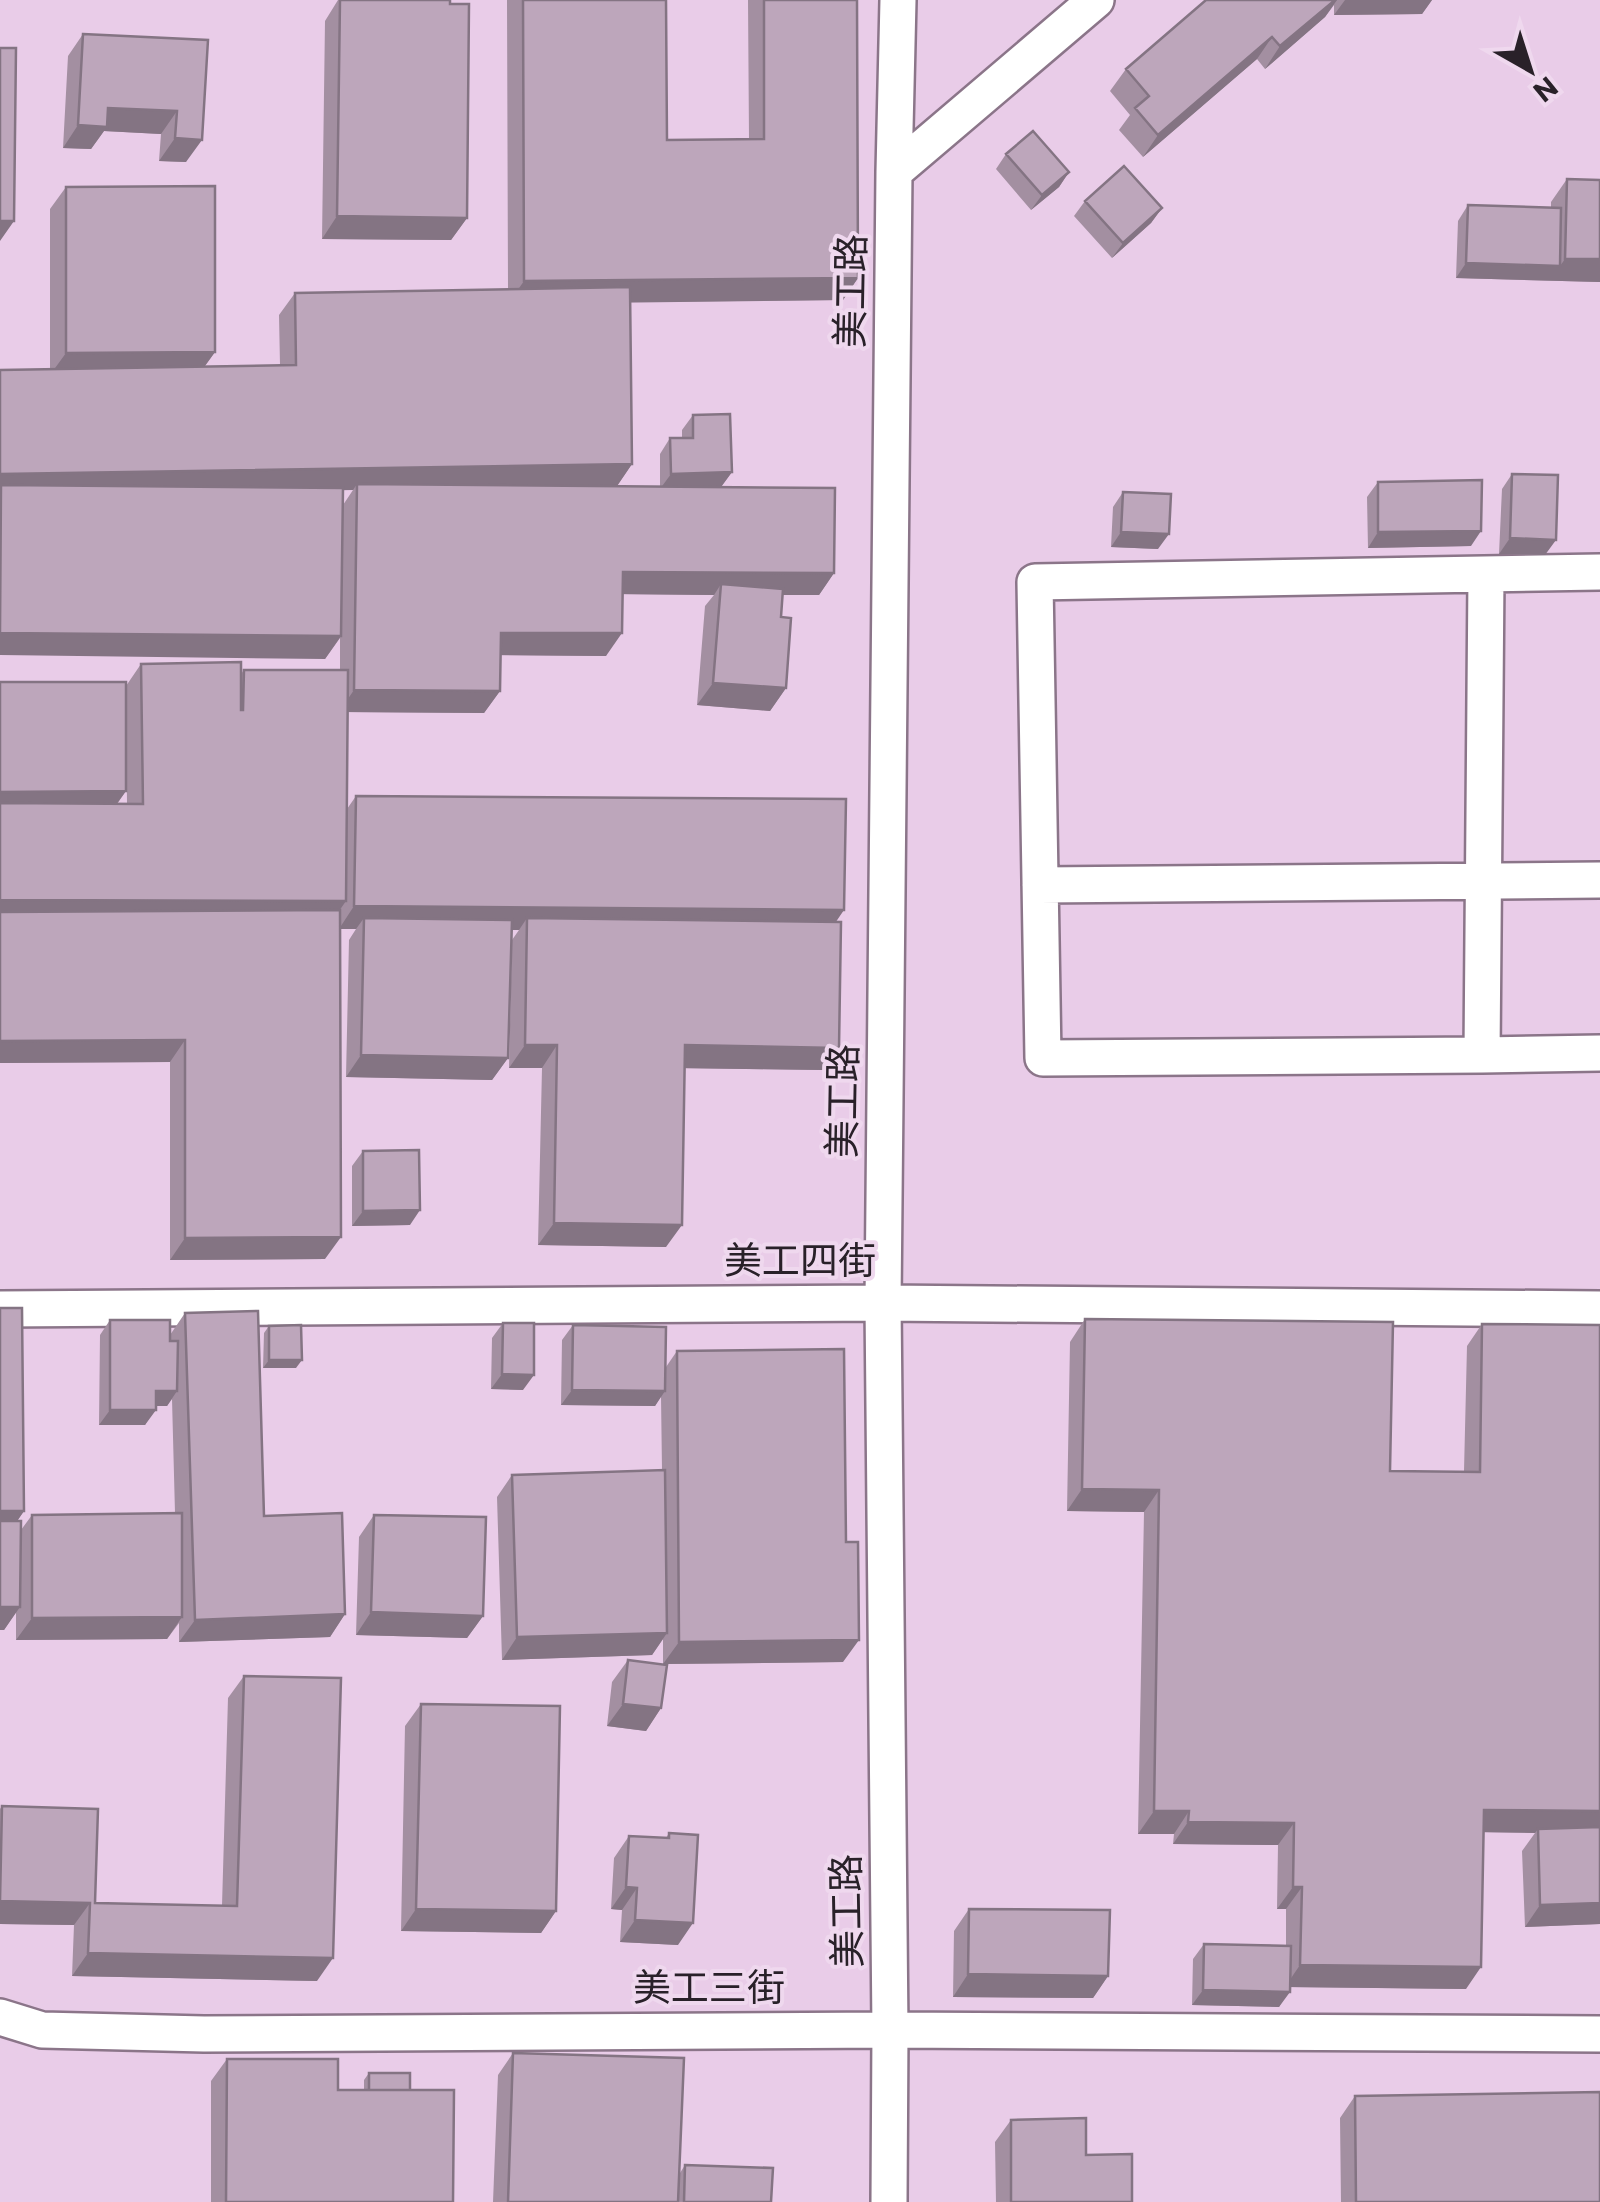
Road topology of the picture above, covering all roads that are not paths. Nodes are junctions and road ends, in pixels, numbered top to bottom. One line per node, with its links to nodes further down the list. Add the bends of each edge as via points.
1 (898, 0): 3 (street, 美工路)
2 (1096, 0): 3 (street)
3 (894, 172): 11 (street, 美工路)
4 (1600, 572): 5 (street)
5 (1486, 575): 7 (street); 8 (street, via 1035,582)
6 (1600, 880): 7 (street)
7 (1483, 881): 8 (street); 10 (street)
8 (1040, 885): 10 (street, via 1044,1058)
9 (1600, 1054): 10 (street)
10 (1482, 1055)
11 (884, 1303): 12 (street, 美工四街); 13 (street, 美工四街); 15 (street, 美工路)
12 (0, 1309)
13 (1600, 1309)
14 (0, 2017): 15 (street, 美工三街, via 42,2030 186,2034)
15 (890, 2030): 16 (street, 美工三街); 17 (street, 美工路)
16 (1600, 2034)
17 (889, 2202)

